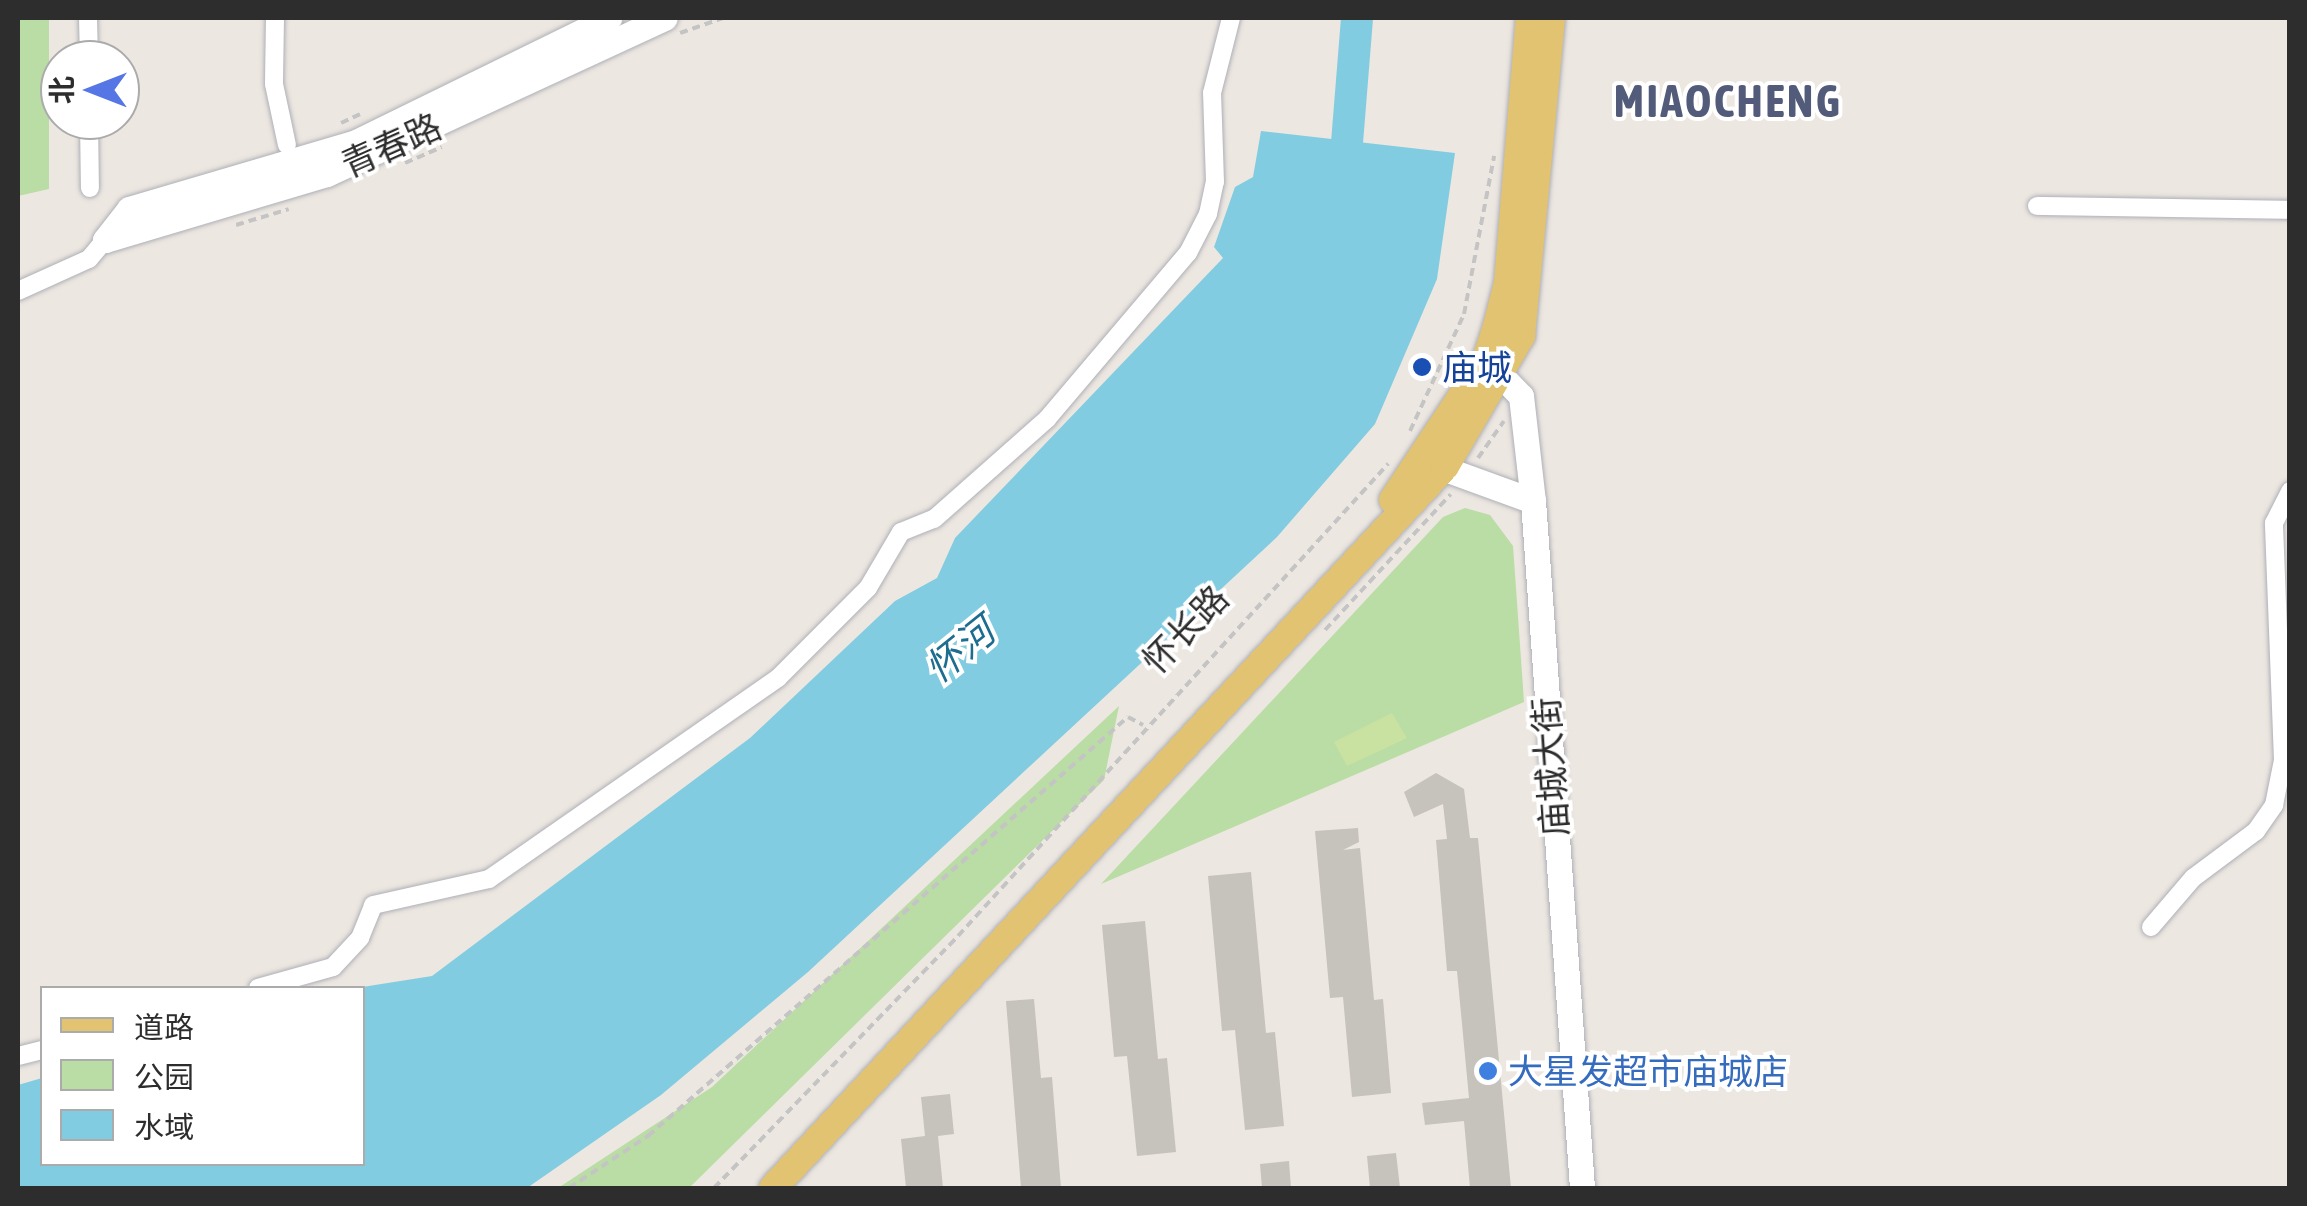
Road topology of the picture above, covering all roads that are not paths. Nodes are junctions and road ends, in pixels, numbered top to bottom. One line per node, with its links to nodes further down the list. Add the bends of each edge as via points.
1 (275, 18): 8 (street, via 274,84)
2 (609, 18): 12 (main road, 青春路, via 356,142 129,209)
3 (666, 18): 12 (main road, 青春路, via 327,174)
4 (1231, 18): 19 (street, via 1212,93 1215,182 1208,214 1188,253 1047,418 934,519 901,532 868,588 778,678 489,880 373,906 360,938 332,967)
5 (1530, 18): 14 (main road, 怀长路)
6 (1551, 18): 14 (main road, 怀长路, via 1521,336)
7 (89, 140): 9 (street)
8 (288, 145)
9 (90, 188)
10 (2037, 206): 11 (street)
11 (2290, 210)
12 (104, 240): 13 (street, via 88,259)
13 (18, 292)
14 (1495, 367): 15 (main road, 怀长路); 17 (main road, 庙城大街, via 1521,396)
15 (1416, 456): 17 (main road); 20 (main road, 怀长路, via 1399,494 1261,648); 21 (main road, 怀长路)
16 (2290, 491): 18 (street, via 2274,523 2282,760 2274,806 2256,831 2193,878)
17 (1533, 501): 22 (main road, 庙城大街)
18 (2151, 927)
19 (265, 986)
20 (751, 1188)
21 (773, 1188)
22 (1582, 1188)

